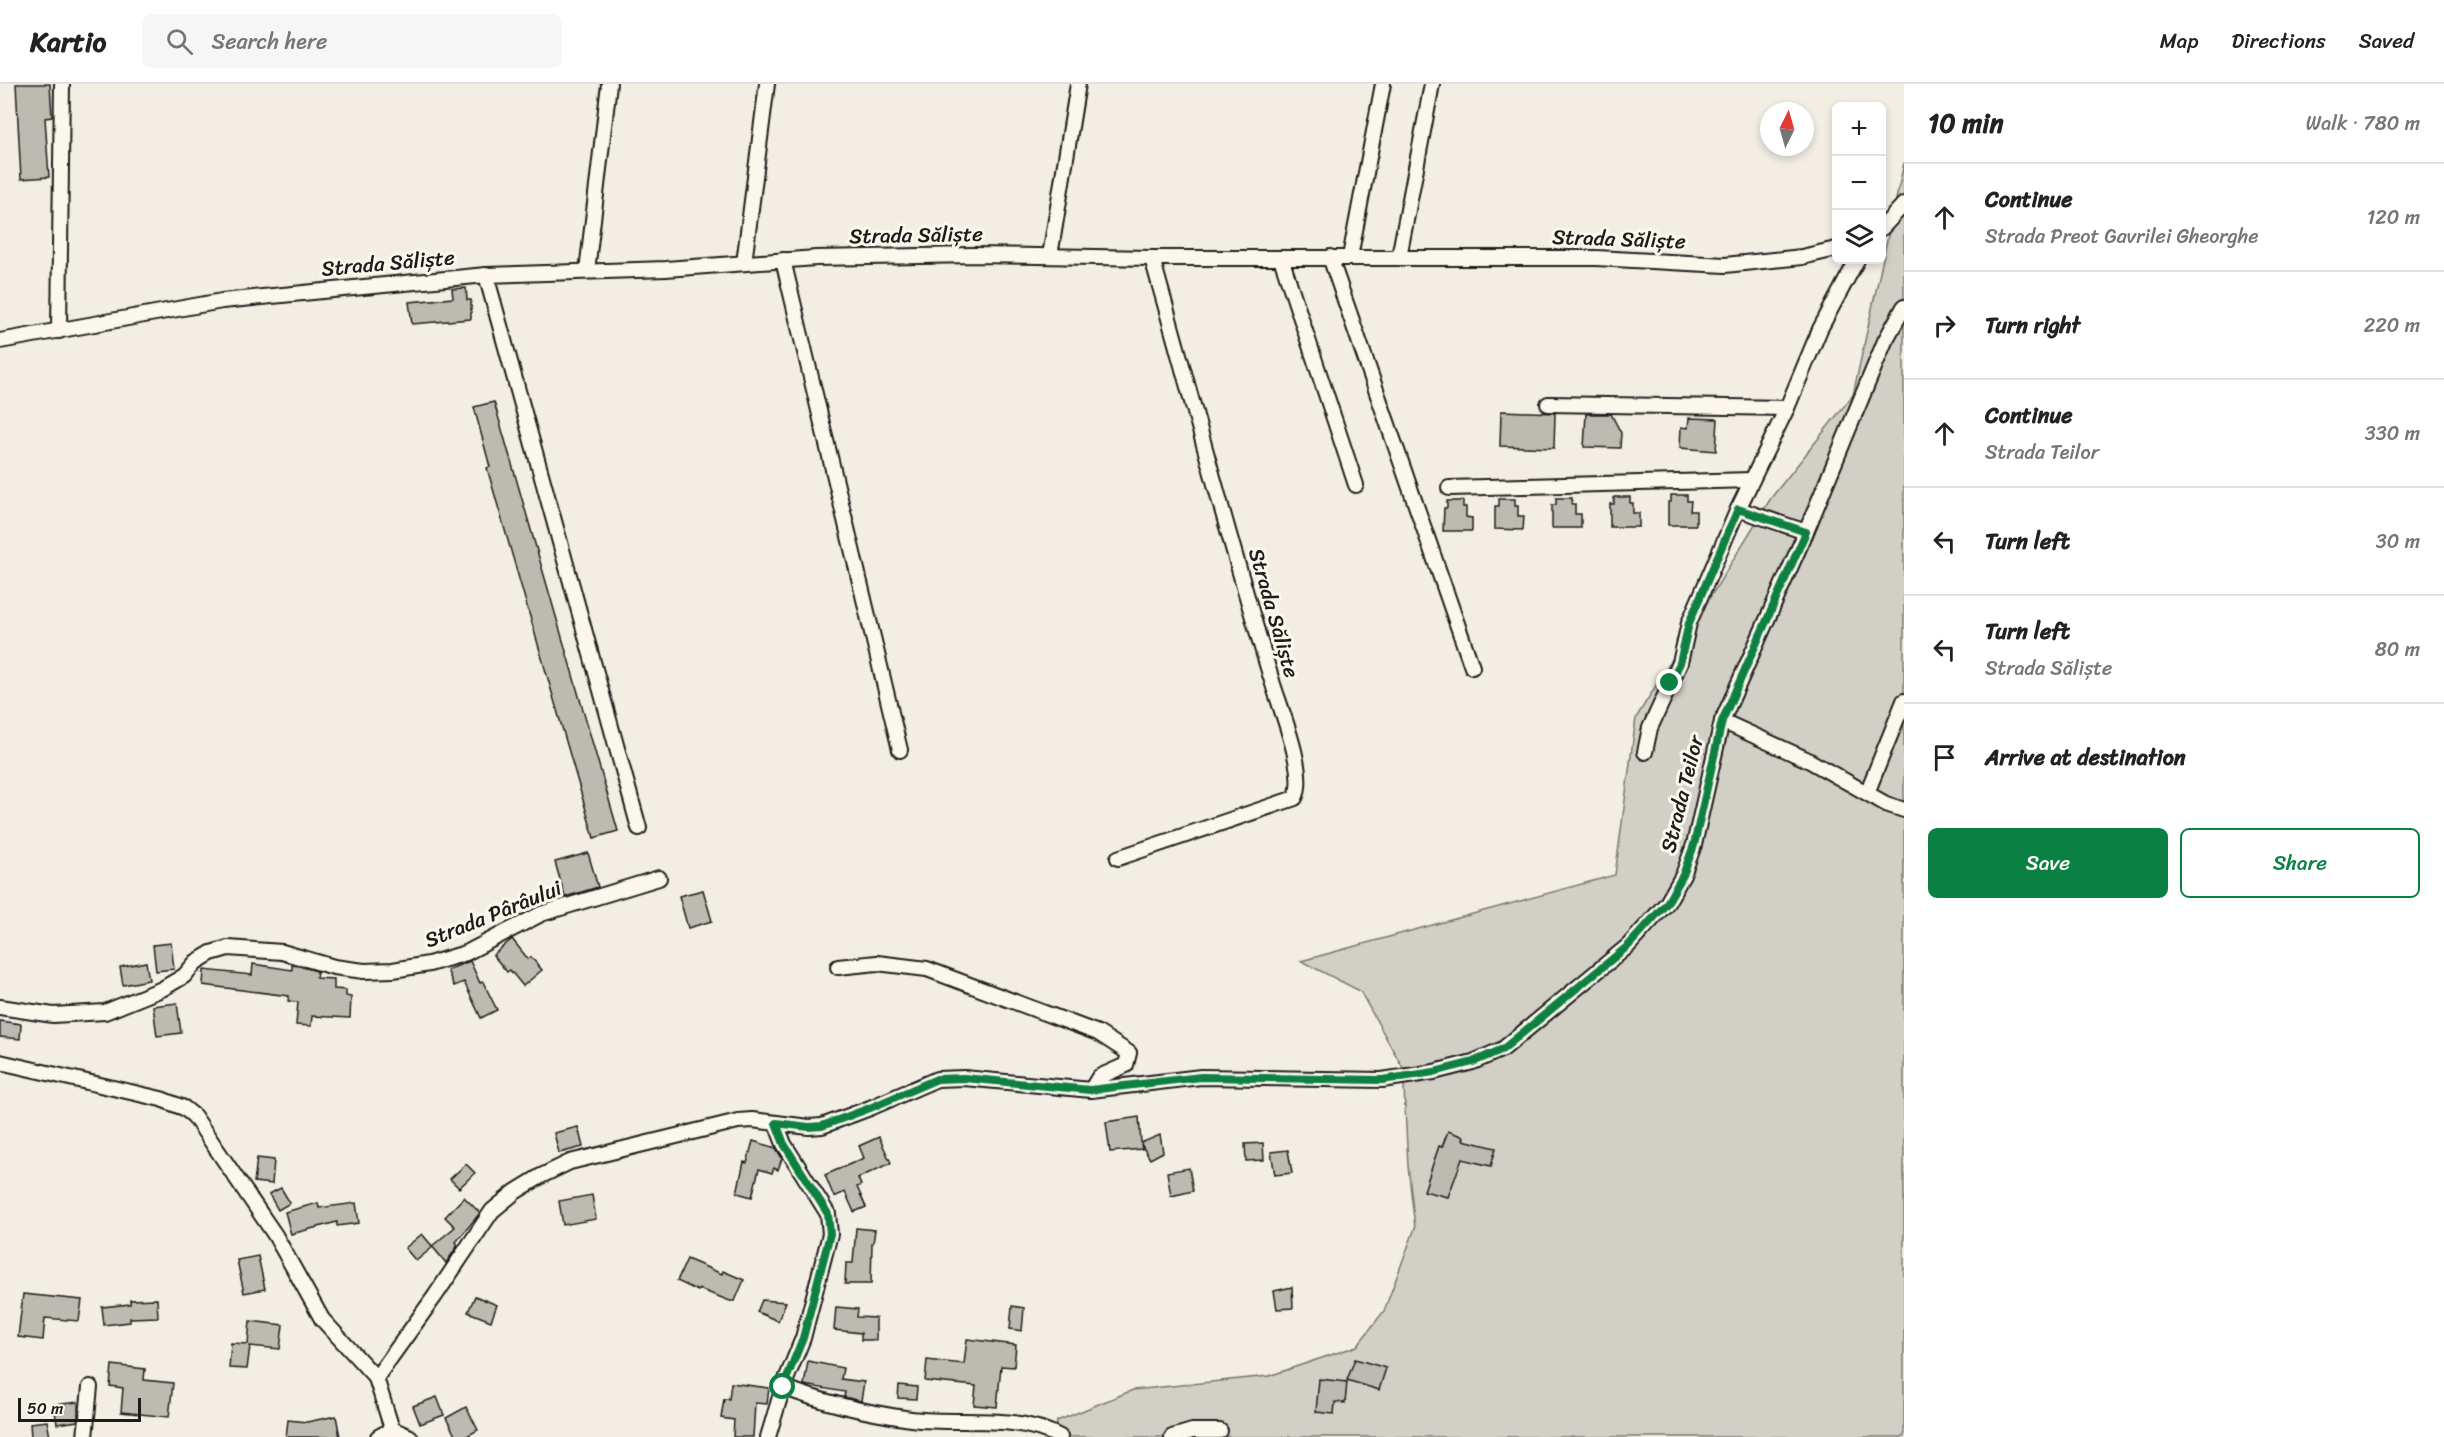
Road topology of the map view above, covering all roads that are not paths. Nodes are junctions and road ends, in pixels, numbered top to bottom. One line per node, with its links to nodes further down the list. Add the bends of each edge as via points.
1 (62, 84): 22 (street)
2 (609, 84): 19 (street)
3 (767, 84): 17 (street)
4 (1078, 84): 10 (street)
5 (1383, 84): 12 (street)
6 (1432, 84): 13 (street)
7 (1904, 204): 8 (street)
8 (1886, 223)
9 (1832, 250): 13 (street, Strada Săliște, via 1725,265 1596,258)
10 (1050, 256): 14 (street, Strada Săliște); 16 (street, Strada Săliște, via 882,256)
11 (1330, 257): 12 (street, Strada Săliște); 15 (street, Strada Săliște); 31 (street)
12 (1350, 257): 13 (street, Strada Săliște)
13 (1399, 257)
14 (1152, 258): 15 (street, Strada Săliște); 39 (street, Strada Săliște, via 1300,780 1296,798)
15 (1281, 258): 27 (street)
16 (783, 261): 17 (street, Strada Săliște); 34 (street)
17 (744, 263): 19 (street, Strada Săliște)
18 (1855, 264): 25 (street, via 1820,329)
19 (587, 271): 20 (street, Strada Săliște)
20 (486, 275): 22 (street, Strada Săliște, via 222,301); 38 (street)
21 (1904, 307): 30 (street, Strada Teilor, via 1885,341)
22 (59, 331): 23 (street, Strada Săliște)
23 (0, 341)
24 (1548, 404): 25 (street)
25 (1787, 408): 26 (street)
26 (1752, 480): 28 (street); 29 (street)
27 (1356, 485)
28 (1449, 488)
29 (1738, 509): 30 (street); 35 (street, via 1689,623 1680,663 1650,728)
30 (1806, 532): 33 (street, Strada Teilor)
31 (1472, 667)
32 (1904, 701): 36 (street)
33 (1722, 721): 36 (street, via 1808,760); 44 (street, Strada Teilor, via 1694,845 1667,903 1628,946 1503,1049 1434,1072 1382,1080 1201,1077)
34 (900, 750)
35 (1645, 752)
36 (1867, 793): 37 (street)
37 (1904, 810)
38 (639, 828)
39 (1118, 858)
40 (659, 878): 42 (street, Strada Pârâului, via 541,914 466,953 429,964 364,971 282,952 228,948 196,962 184,976 162,989 105,1012 53,1015)
41 (838, 967): 44 (street, via 877,963 927,969 1098,1033 1119,1044 1129,1053 1129,1059 1126,1065 1099,1077)
42 (0, 1007)
43 (0, 1062): 46 (street, via 161,1099 194,1116 275,1235 322,1319)
44 (1090, 1090): 45 (street, Strada Teilor, via 937,1079 822,1126)
45 (776, 1123): 46 (street, Strada Teilor, via 752,1120 718,1125 570,1162 541,1176 492,1211); 48 (street, via 784,1144 828,1214 830,1234 803,1338)
46 (376, 1378): 49 (street)
47 (90, 1387): 51 (street)
48 (783, 1387): 54 (street); 55 (street, via 838,1405 911,1419 1014,1423)
49 (392, 1429): 52 (street); 53 (street)
50 (1220, 1431): 56 (street, via 1192,1431)
51 (85, 1437)
52 (378, 1437)
53 (410, 1437)
54 (768, 1437)
55 (1060, 1437)
56 (1172, 1437)

